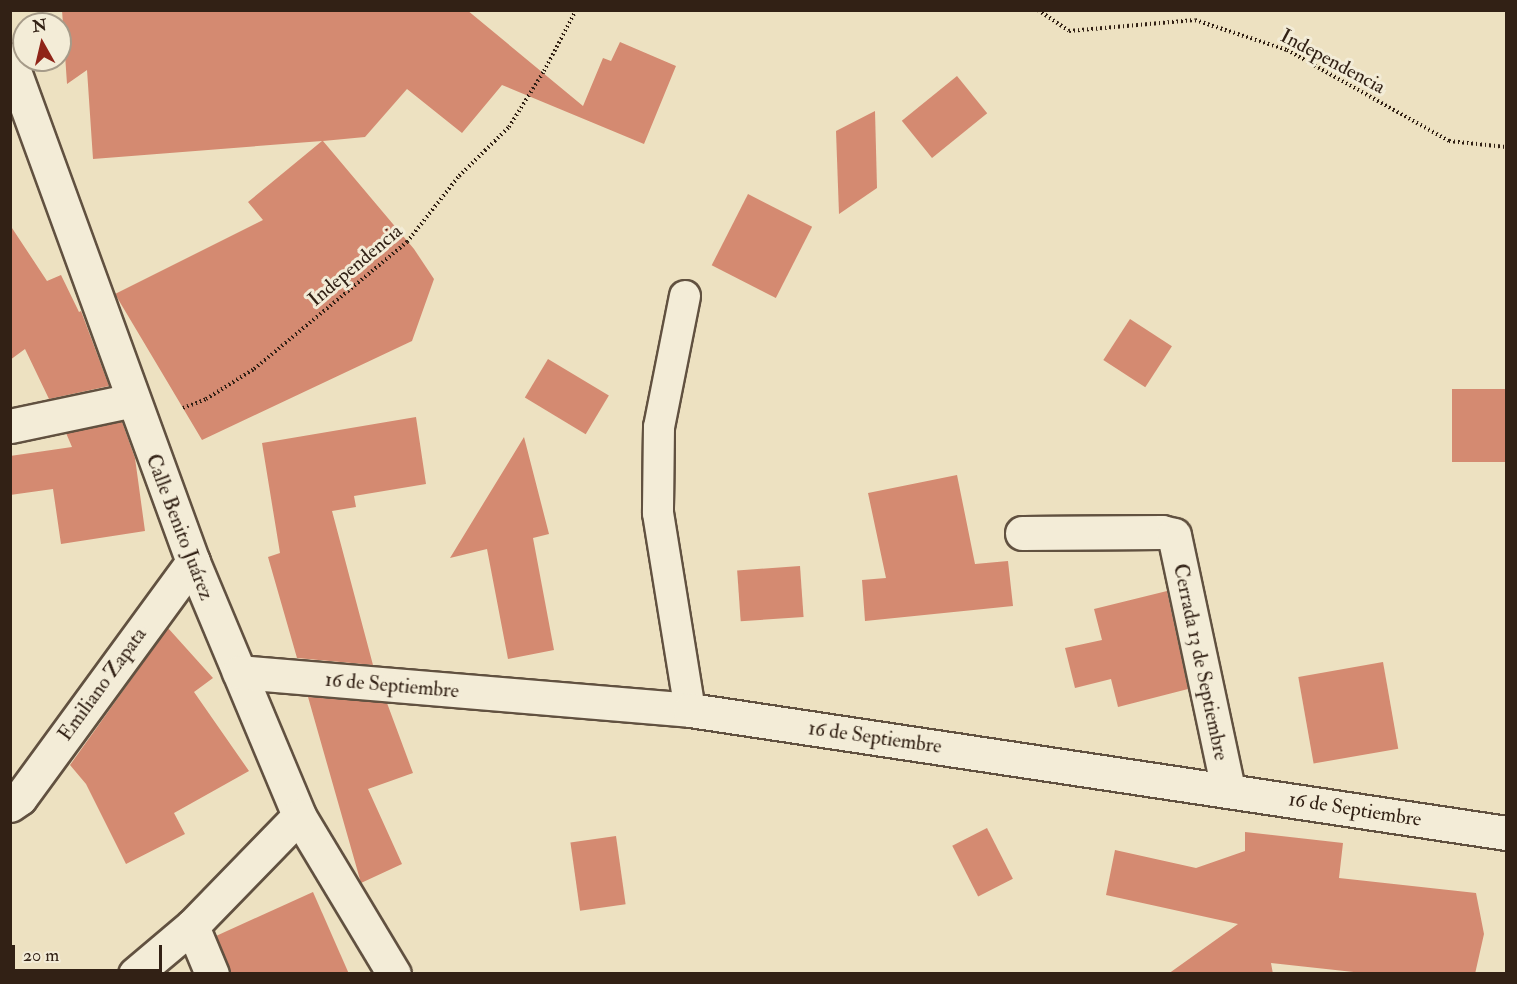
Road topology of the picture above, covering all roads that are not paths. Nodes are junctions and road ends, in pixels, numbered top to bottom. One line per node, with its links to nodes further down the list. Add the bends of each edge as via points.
1 (10, 60): 3 (street, Calle Benito Juárez)
2 (685, 296): 8 (lane, via 659,427 658,513)
3 (137, 413): 4 (street); 6 (street, Calle Benito Juárez)
4 (10, 426)
5 (1022, 533): 9 (street, Cerrada 13 de Septiembre, via 1174,535)
6 (192, 562): 7 (street, Calle Benito Juárez); 10 (street, Emiliano Zapata, via 20,798)
7 (239, 672): 8 (street, 16 de Septiembre); 11 (street, Calle Benito Juárez)
8 (690, 710): 9 (street, 16 de Septiembre)
9 (1228, 789): 12 (street, 16 de Septiembre)
10 (10, 805)
11 (299, 816): 13 (street); 16 (street, Calle Benito Juárez)
12 (1506, 832)
13 (192, 926): 14 (street); 15 (street)
14 (135, 974)
15 (212, 974)
16 (394, 974)

